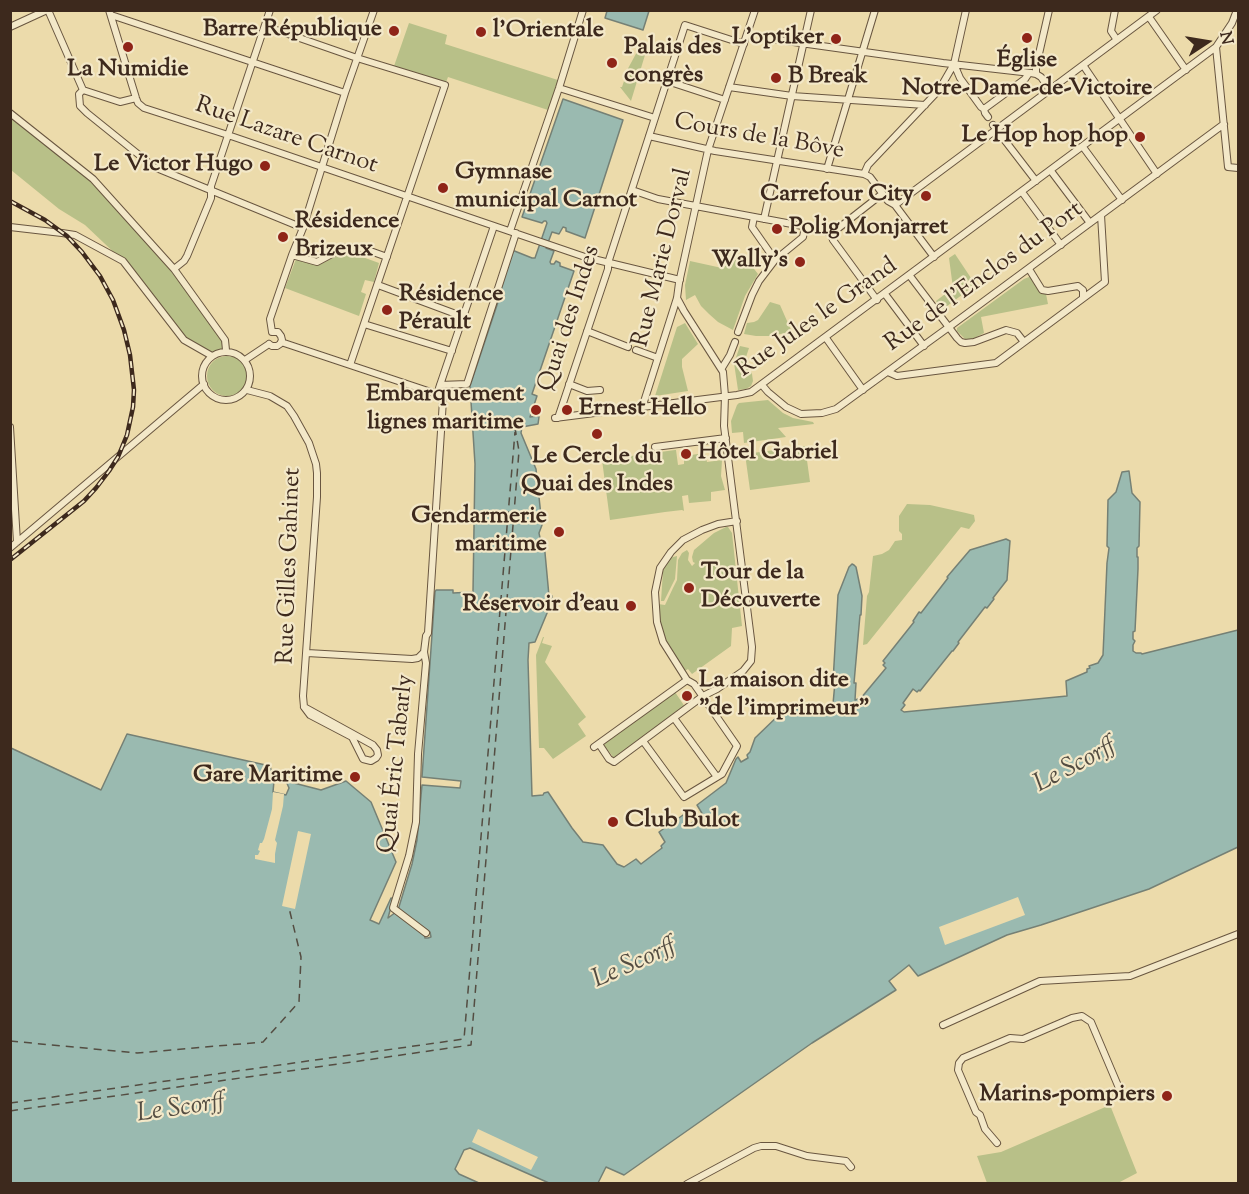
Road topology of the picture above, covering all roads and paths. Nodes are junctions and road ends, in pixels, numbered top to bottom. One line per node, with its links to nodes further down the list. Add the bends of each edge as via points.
1 (47, 10): 17 (street); 36 (street)
2 (270, 10): 16 (street)
3 (374, 10): 26 (street)
4 (583, 10): 35 (street)
5 (755, 10): 18 (street, Rue Marie Dorval)
6 (811, 10): 23 (street)
7 (875, 10): 25 (street)
8 (966, 10): 28 (street)
9 (1049, 10): 32 (street)
10 (1115, 10): 21 (street, via 1111,31)
11 (1157, 10): 14 (street)
12 (1237, 10): 15 (street, Rue Jules le Grand)
13 (110, 13): 27 (street); 40 (street)
14 (1149, 16): 21 (street); 30 (street)
15 (1236, 24): 24 (street, Rue Jules le Grand)
16 (265, 26): 26 (street); 27 (street)
17 (10, 27)
18 (747, 35): 19 (street); 22 (street, Rue Marie Dorval)
19 (756, 37)
20 (765, 38): 23 (street)
21 (1117, 40): 29 (street)
22 (744, 44): 33 (street, Quai des Indes, via 685,25); 34 (street, Rue Marie Dorval)
23 (803, 44): 25 (street); 39 (street)
24 (1216, 47): 30 (street, Rue Jules le Grand); 49 (street)
25 (863, 52): 28 (street); 42 (street)
26 (357, 58): 38 (street); 67 (street, via 445,85)
27 (253, 62): 38 (street); 51 (street)
28 (954, 64): 31 (street); 43 (street); 44 (street)
29 (1083, 65): 37 (street); 48 (street)
30 (1186, 70): 48 (street, Rue Jules le Grand)
31 (1029, 73): 32 (street); 44 (street)
32 (1036, 74): 37 (street)
33 (667, 81): 41 (street); 47 (street, Quai des Indes)
34 (729, 87): 39 (street); 41 (street, Rue Marie Dorval)
35 (559, 88): 47 (street); 79 (street)
36 (83, 90): 40 (street, via 120,102); 64 (street, via 79,94 80,106 154,167)
37 (1050, 90): 50 (street)
38 (345, 93): 56 (street)
39 (792, 96): 42 (street); 55 (street)
40 (136, 98): 51 (street, Rue Lazare Carnot, via 144,108)
41 (725, 100): 54 (street, Rue Marie Dorval)
42 (848, 100): 43 (street); 58 (street)
43 (925, 105): 60 (street)
44 (984, 109): 46 (street)
45 (10, 113): 87 (street, via 93,179)
46 (988, 117)
47 (655, 118): 52 (street, Quai des Indes)
48 (1120, 119): 53 (street, Rue Jules le Grand); 61 (street)
49 (1224, 124): 57 (street, via 1228,167); 61 (street, Rue de l'Enclos du Port)
50 (995, 127): 62 (street); 69 (street)
51 (228, 135): 56 (street, Rue Lazare Carnot); 64 (street)
52 (649, 136): 54 (street, Cours de la Bôve); 63 (street, Quai des Indes)
53 (1083, 147): 59 (street, Rue Jules le Grand); 68 (street)
54 (708, 150): 55 (street, Cours de la Bôve); 70 (street, Rue Marie Dorval)
55 (777, 162): 58 (street, Cours de la Bôve); 73 (street)
56 (321, 167): 67 (street, Rue Lazare Carnot); 78 (street)
57 (1239, 168)
58 (827, 169): 60 (street, Cours de la Bôve)
59 (1051, 171): 62 (street, Rue Jules le Grand); 74 (street)
60 (864, 174): 66 (street)
61 (1157, 174): 68 (street, Rue de l'Enclos du Port)
62 (1036, 181): 65 (street, Rue Jules le Grand)
63 (632, 190): 70 (street); 86 (street, Quai des Indes)
64 (211, 192): 78 (street); 87 (street, via 187,256)
65 (1022, 192): 81 (street); 84 (street, Rue Jules le Grand)
66 (882, 194): 69 (street); 80 (street)
67 (407, 197): 75 (street, Rue Lazare Carnot); 83 (street)
68 (1122, 200): 71 (street, Rue de l'Enclos du Port)
69 (895, 205): 84 (street)
70 (696, 206): 72 (street); 90 (street, Rue Marie Dorval)
71 (1101, 215): 74 (street, Rue de l'Enclos du Port); 94 (street, via 1105,282)
72 (754, 217): 73 (street); 85 (street, via 752,227)
73 (764, 219): 76 (street)
74 (1090, 223): 81 (street, Rue de l'Enclos du Port)
75 (494, 226): 79 (street, Rue Lazare Carnot); 96 (street)
76 (805, 227): 80 (street); 85 (street, via 803,237)
77 (12, 228): 112 (street, via 62,232 123,261 184,340)
78 (303, 228): 82 (street)
79 (513, 232): 86 (street, Rue Lazare Carnot); 120 (street, via 467,384)
80 (831, 234): 95 (street)
81 (1060, 245): 88 (street, Rue de l'Enclos du Port)
82 (292, 255): 83 (street, via 317,262 348,247); 99 (street, via 270,319)
83 (387, 257): 91 (street)
84 (934, 257): 89 (street, Rue Jules le Grand)
85 (776, 260): 101 (street, via 759,281)
86 (608, 263): 90 (street, Rue Lazare Carnot); 100 (street, Quai des Indes)
87 (174, 269): 109 (street, via 225,340)
88 (1029, 269): 94 (street, via 1042,290 1078,286 1083,290); 98 (street, Rue de l'Enclos du Port)
89 (910, 276): 92 (street, Rue Jules le Grand); 98 (street)
90 (680, 280): 93 (street, Rue Marie Dorval)
91 (378, 285): 96 (street); 97 (street)
92 (885, 294): 95 (street, Rue Jules le Grand); 107 (street)
93 (677, 298): 113 (street, Rue Marie Dorval); 116 (street)
94 (1083, 298): 105 (street)
95 (876, 300): 102 (street, Rue Jules le Grand)
96 (464, 317): 111 (street)
97 (364, 324): 111 (street); 115 (street)
98 (949, 327): 105 (street, via 965,343 1006,330 1017,333); 107 (street, Rue de l'Enclos du Port)
99 (272, 332): 103 (street, via 280,334); 106 (street, via 267,337)
100 (587, 332): 108 (street); 119 (street, Quai des Indes)
101 (738, 332)
102 (826, 338): 121 (street, Rue Jules le Grand); 124 (street)
103 (281, 342): 106 (street, via 274,347); 115 (street)
104 (735, 342): 116 (street)
105 (1024, 342): 117 (street, via 996,363 897,376)
106 (269, 344): 114 (street)
107 (924, 346): 117 (street, Rue de l'Enclos du Port)
108 (628, 347)
109 (226, 350): 112 (street); 114 (street)
110 (636, 350): 113 (street)
111 (452, 351): 120 (street)
112 (212, 356): 118 (street, via 202,370)
113 (658, 358): 127 (street, Rue Marie Dorval)
114 (245, 360): 122 (street, via 250,376)
115 (350, 365): 125 (street)
116 (722, 369): 126 (street)
117 (888, 372): 124 (street, Rue de l'Enclos du Port)
118 (204, 384): 122 (street, via 216,398 226,401); 133 (street)
119 (569, 384): 123 (street, via 587,391); 128 (street, Quai des Indes)
120 (440, 385): 125 (street)
121 (762, 385): 124 (street, Rue de l'Enclos du Port, via 786,407 801,414 836,408); 126 (street, Rue Jules le Grand, via 751,392)
122 (247, 390): 136 (street, Rue Gilles Gahinet, via 287,406 309,443 316,464)
123 (600, 390)
124 (863, 390)
125 (437, 394): 135 (street, via 444,400 444,408)
126 (725, 396): 127 (street, Rue Jules le Grand); 130 (street)
127 (642, 408): 128 (street, Rue Jules le Grand)
128 (557, 418)
129 (10, 427): 133 (street)
130 (726, 438): 131 (street); 132 (street)
131 (655, 447)
132 (737, 521): 137 (street, via 718,524 683,540 660,568 655,592 657,622 663,642); 138 (street, via 751,662)
133 (17, 543): 134 (street)
134 (10, 548)
135 (424, 652): 136 (street, via 412,659); 143 (street, Quai Éric Tabarly, via 416,822 393,908)
136 (307, 653): 139 (street, Rue Gilles Gahinet)
137 (687, 680): 138 (street); 141 (street, via 597,745 611,764)
138 (703, 696): 140 (street); 142 (street, via 737,746)
139 (304, 707): 139 (street, via 310,715 352,737 363,759 376,758 373,745)
140 (674, 718): 141 (street); 142 (street)
141 (643, 741): 142 (street, via 684,796)
142 (717, 777)
143 (426, 933)
144 (1239, 934): 145 (street, via 1130,976 1040,981)
145 (944, 1025)
146 (1119, 1092): 147 (street, via 1091,1022 1082,1016 1023,1039 1010,1038 963,1058 958,1070 985,1129)
147 (997, 1143)
148 (851, 1167): 149 (street, via 846,1161 761,1146)
149 (687, 1184)

